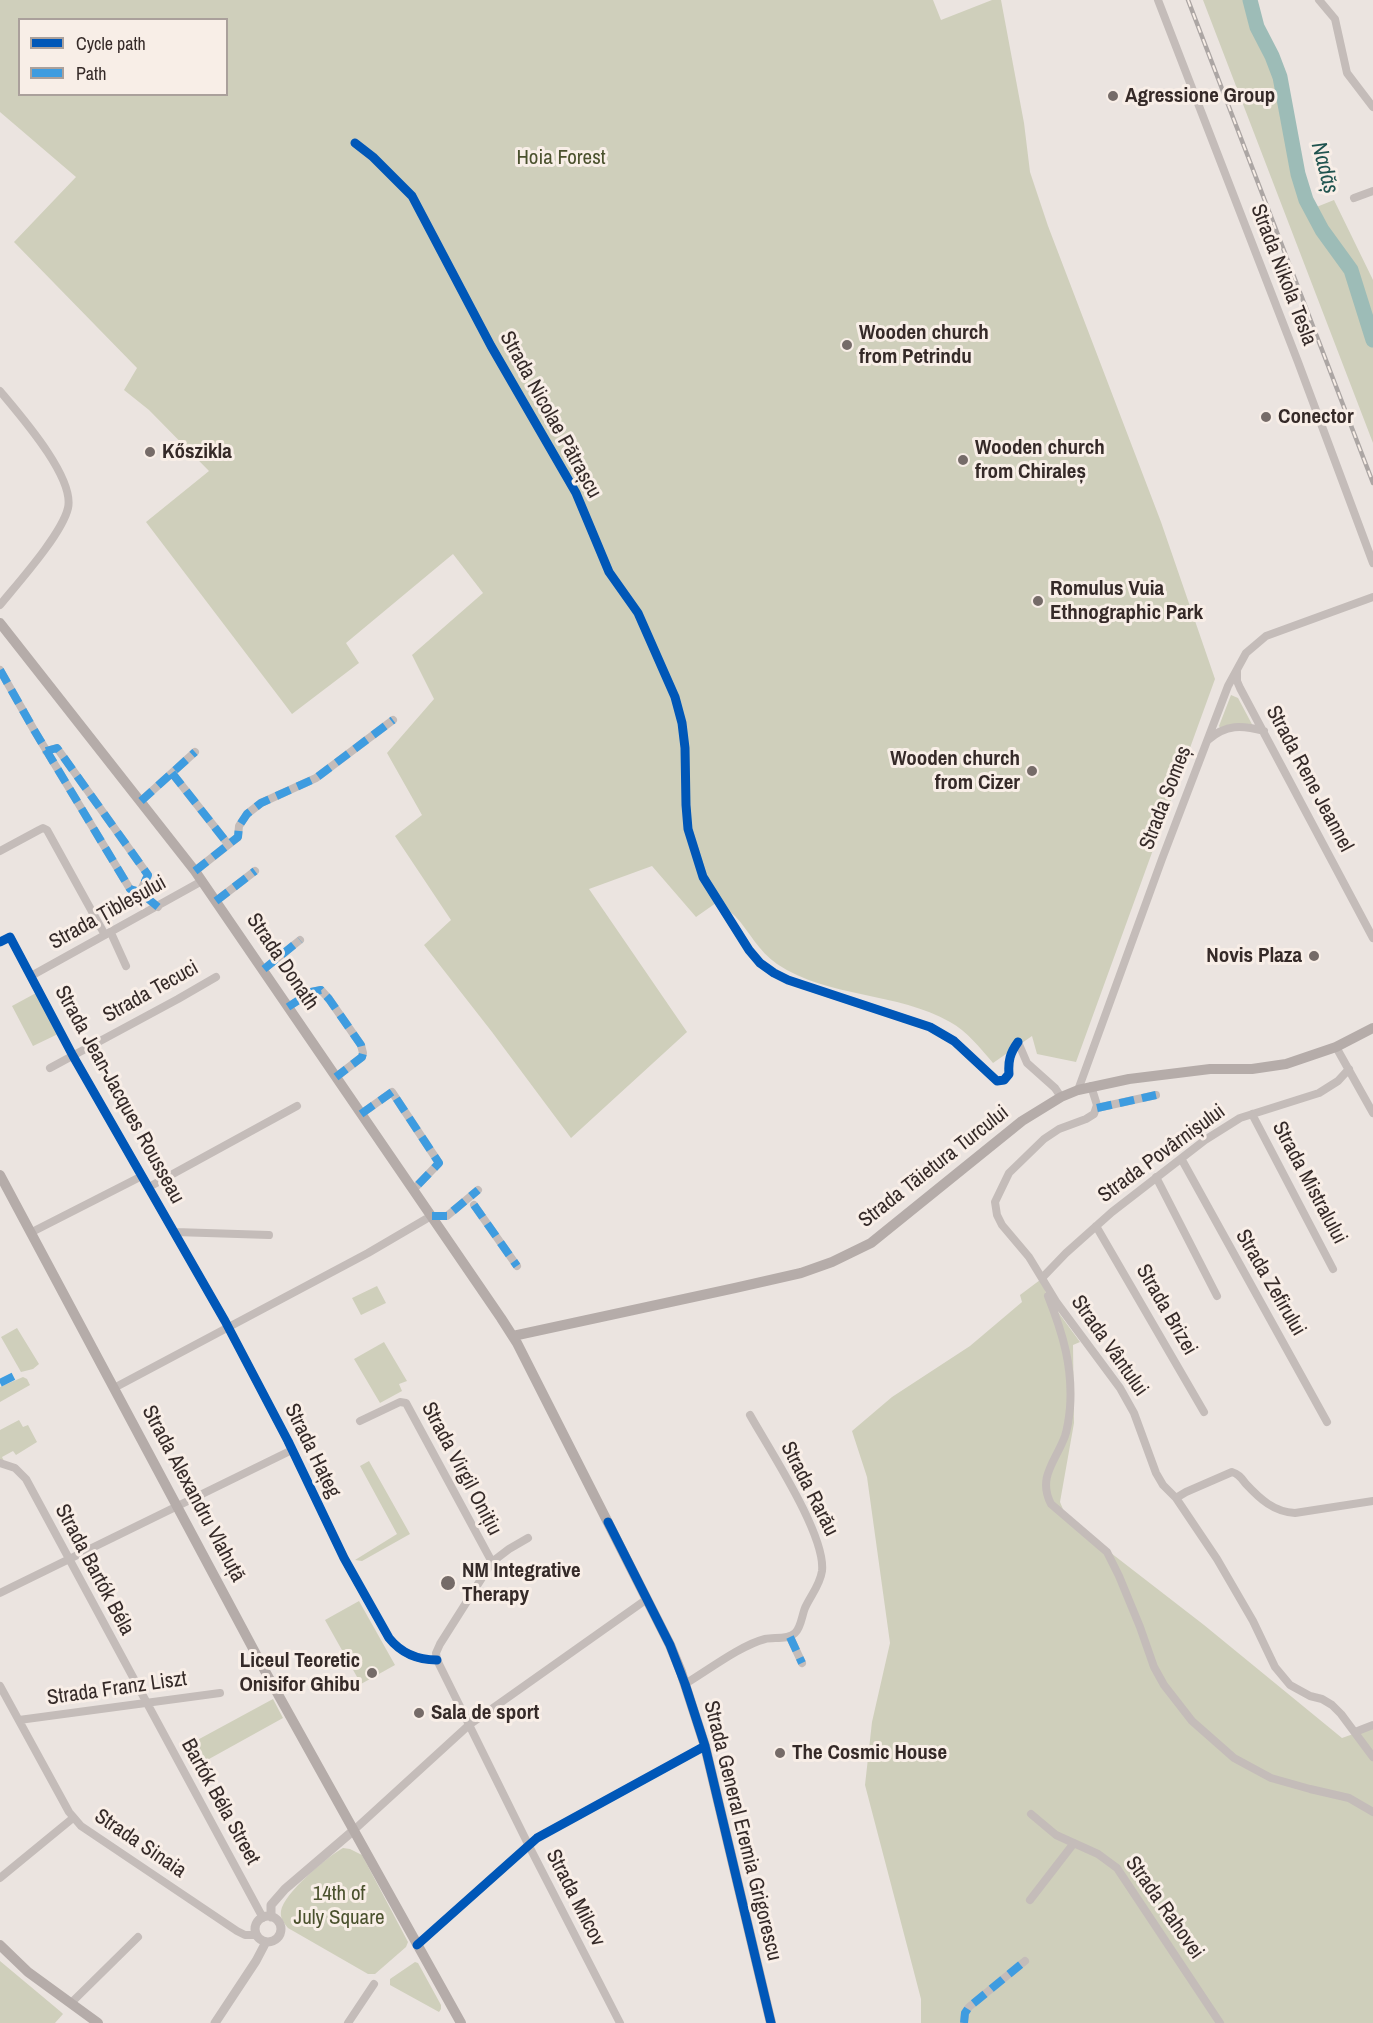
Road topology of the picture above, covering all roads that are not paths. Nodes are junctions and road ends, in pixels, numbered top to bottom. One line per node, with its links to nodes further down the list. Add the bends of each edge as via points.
1 (1158, 0): 8 (street, Strada Nikola Tesla)
2 (1319, 0): 3 (street, via 1335,19 1347,73)
3 (1373, 107)
4 (355, 144): 47 (street, Strada Nicolae Pătrașcu, via 412,196 491,346 576,493 609,572 638,613 675,697 682,723 688,829 694,853 703,877 749,950 760,963 788,980 930,1027 954,1041 997,1081 1009,1074 1008,1062 1018,1042 1027,1063)
5 (1373, 191): 6 (street)
6 (1354, 198)
7 (0, 391): 10 (street, via 49,455 68,501 65,515 51,538)
8 (1373, 563)
9 (1373, 597): 12 (street, Strada Someș, via 1266,636 1246,653)
10 (0, 605)
11 (0, 623): 20 (main road, Strada Donath)
12 (1238, 666): 15 (street, Strada Rene Jeannel, via 1237,681); 16 (street, Strada Someș)
13 (0, 670): 17 (street)
14 (393, 720): 21 (street, via 316,778 261,803 247,814 239,826 238,837)
15 (1264, 731): 16 (street, via 1233,727 1221,730); 30 (street, Strada Rene Jeannel)
16 (1207, 741): 45 (street, Strada Someș)
17 (46, 751): 26 (street, via 130,889); 26 (street, via 57,748 148,875)
18 (195, 752): 19 (street)
19 (172, 773): 20 (street); 21 (street)
20 (141, 801): 23 (main road, Strada Donath)
21 (228, 844): 23 (street)
22 (0, 850): 29 (street, via 43,828 47,830)
23 (195, 871): 25 (main road, Strada Donath)
24 (255, 871): 27 (street)
25 (202, 881): 27 (main road, Strada Donath); 28 (street, Strada Țibleșului)
26 (140, 892): 28 (street)
27 (216, 901): 34 (main road, Strada Donath)
28 (158, 907): 29 (street, Strada Țibleșului)
29 (108, 934): 33 (street); 35 (street, Strada Țibleșului)
30 (1373, 938)
31 (300, 940): 34 (street)
32 (0, 942): 35 (street, Strada Jean-Jacques Rousseau, via 10,937)
33 (126, 966)
34 (264, 969): 37 (main road, Strada Donath)
35 (31, 976): 40 (street, Strada Jean-Jacques Rousseau)
36 (216, 977): 40 (street, Strada Tecuci)
37 (288, 1007): 43 (main road, Strada Donath); 43 (street, via 321,990 361,1045 362,1057)
38 (1373, 1028): 39 (main road, Strada Tăietura Turcului)
39 (1336, 1047): 42 (street); 44 (main road, Strada Tăietura Turcului, via 1273,1067 1210,1070)
40 (73, 1056): 41 (street); 55 (street, Strada Jean-Jacques Rousseau)
41 (50, 1068)
42 (1349, 1069): 50 (street); 52 (street, Strada Povârnișului, via 1319,1093)
43 (336, 1077): 51 (main road, Strada Donath)
44 (1091, 1086): 45 (main road, Strada Tăietura Turcului); 49 (street)
45 (1078, 1090): 47 (main road, Strada Tăietura Turcului)
46 (1156, 1095): 49 (street)
47 (1061, 1097): 71 (main road, Strada Tăietura Turcului, via 1022,1121 871,1243 832,1262 801,1273)
48 (297, 1106): 57 (street)
49 (1097, 1108): 68 (street, Strada Vântului, via 1086,1119 1044,1139 1009,1173 995,1202 1002,1225)
50 (1373, 1113)
51 (361, 1114): 58 (main road, Strada Donath); 58 (street, via 392,1092 439,1163)
52 (1252, 1114): 53 (street, Strada Povârnișului, via 1214,1135); 67 (street, Strada Mistralului)
53 (1182, 1160): 56 (street, Strada Povârnișului); 76 (street, Strada Zefirului)
54 (0, 1175): 63 (main road, Strada Alexandru Vlahuță)
55 (142, 1176): 57 (street, Strada Jean-Jacques Rousseau); 63 (street)
56 (1156, 1177): 62 (street, Strada Povârnișului); 69 (street)
57 (149, 1188): 64 (street, Strada Jean-Jacques Rousseau)
58 (414, 1189): 61 (main road, Strada Donath)
59 (478, 1190): 61 (street, via 447,1216)
60 (474, 1205): 66 (street)
61 (432, 1216): 70 (street); 71 (main road, Strada Donath)
62 (1096, 1226): 68 (street, Strada Povârnișului); 73 (street, Strada Brizei)
63 (32, 1232): 72 (main road, Strada Alexandru Vlahuță)
64 (175, 1232): 65 (street); 70 (street, Strada Hațeg)
65 (268, 1235)
66 (517, 1266)
67 (1334, 1269)
68 (1044, 1282): 79 (street, Strada Vântului, via 1129,1401 1156,1473); 100 (street, via 1065,1342 1070,1382 1068,1426 1045,1481 1051,1504 1107,1552 1154,1667 1192,1721 1234,1758 1271,1778 1349,1798)
69 (1217, 1296)
70 (229, 1328): 72 (street); 77 (street, Strada Hațeg)
71 (513, 1336): 86 (main road, Strada General Eremia Grigorescu)
72 (114, 1388): 81 (main road, Strada Alexandru Vlahuță)
73 (1204, 1412)
74 (750, 1415): 87 (street, Strada Rarău, via 820,1546 819,1582 798,1630)
75 (360, 1421): 84 (street, Strada Virgil Onițiu, via 400,1402 406,1403)
76 (1327, 1422)
77 (292, 1450): 81 (street); 88 (street, Strada Hațeg, via 344,1558 389,1638 406,1653)
78 (0, 1463): 83 (street, Strada Bartók Béla, via 21,1472)
79 (1176, 1498): 80 (street, via 1232,1472 1261,1499 1284,1512); 97 (street, Strada Vântului, via 1222,1568 1281,1676 1310,1696 1332,1705)
80 (1373, 1501)
81 (177, 1506): 83 (street); 103 (main road, Strada Alexandru Vlahuță)
82 (528, 1538): 84 (street)
83 (67, 1559): 85 (street); 93 (street, Strada Bartók Béla)
84 (492, 1563): 88 (street, via 440,1644)
85 (0, 1593)
86 (647, 1599): 90 (main road, Strada General Eremia Grigorescu); 95 (street)
87 (790, 1636): 89 (street); 90 (street, via 757,1642)
88 (437, 1660): 95 (street, Strada Milcov)
89 (802, 1663)
90 (686, 1684): 98 (main road, Strada General Eremia Grigorescu)
91 (0, 1686): 94 (street, Strada Sinaia)
92 (220, 1693): 93 (street, Strada Franz Liszt)
93 (146, 1705): 94 (street, Strada Franz Liszt); 108 (street, Bartók Béla Street)
94 (19, 1720): 102 (street, Strada Sinaia)
95 (469, 1725): 103 (street); 104 (street, Strada Milcov)
96 (1373, 1725): 97 (street)
97 (1355, 1732): 99 (street, Strada Vântului)
98 (705, 1746): 104 (street); 122 (main road, Strada General Eremia Grigorescu)
99 (1373, 1757)
100 (1373, 1812)
101 (1031, 1814): 105 (street, Strada Rahovei, via 1050,1831)
102 (73, 1818): 106 (street); 109 (street, Strada Sinaia, via 228,1926 245,1935)
103 (354, 1830): 108 (street, via 278,1896); 113 (main road, Strada Alexandru Vlahuță)
104 (528, 1844): 113 (street); 121 (street, Strada Milcov)
105 (1074, 1844): 107 (street); 124 (street, Strada Rahovei, via 1107,1858 1118,1868)
106 (0, 1878)
107 (1030, 1900)
108 (267, 1917): 109 (street, via 255,1927); 111 (street, via 280,1924 280,1932 273,1941)
109 (256, 1935): 111 (street)
110 (138, 1937): 116 (street)
111 (266, 1942): 118 (street)
112 (0, 1945): 116 (main road, via 28,1972)
113 (417, 1945): 120 (main road, Strada Alexandru Vlahuță)
114 (1024, 1961): 123 (street, via 969,2007)
115 (374, 1984): 119 (street)
116 (71, 2003): 117 (main road)
117 (98, 2023)
118 (215, 2023)
119 (348, 2023)
120 (461, 2023)
121 (620, 2023)
122 (771, 2023)
123 (964, 2023)
124 (1220, 2023)

